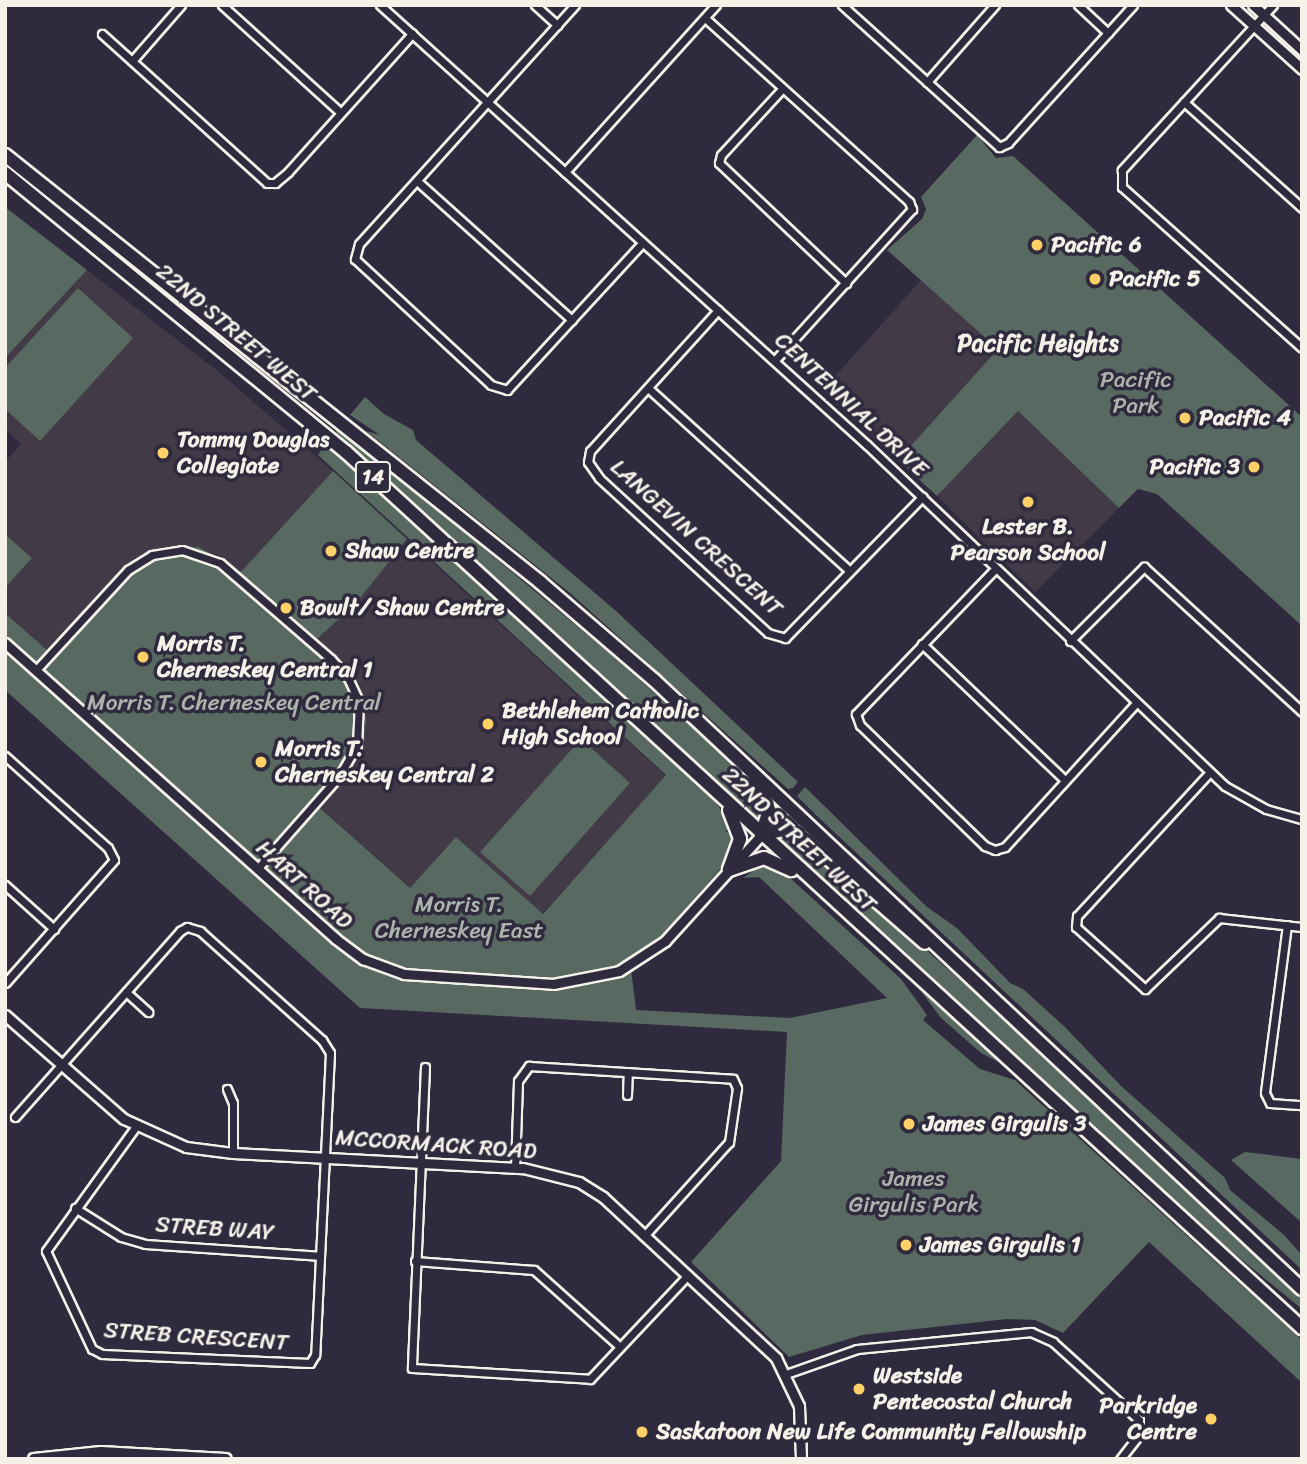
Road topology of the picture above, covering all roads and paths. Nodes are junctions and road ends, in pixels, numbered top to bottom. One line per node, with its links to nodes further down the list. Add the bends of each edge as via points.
1 (181, 5): 24 (street)
2 (222, 5): 30 (street)
3 (380, 5): 22 (street, CENTENNIAL DRIVE)
4 (535, 5): 18 (street)
5 (575, 5): 18 (street)
6 (716, 5): 17 (street)
7 (842, 5): 15 (street)
8 (856, 5): 15 (street)
9 (995, 5): 26 (street)
10 (1078, 5): 20 (street)
11 (1133, 5): 20 (street)
12 (1231, 5): 19 (street)
13 (1253, 5): 16 (street)
14 (1273, 5): 16 (street)
15 (850, 12): 26 (street)
16 (1264, 15): 19 (street); 23 (street)
17 (705, 18): 27 (street); 32 (street)
18 (557, 25): 28 (street)
19 (1254, 26): 25 (street); 29 (street)
20 (1108, 33): 26 (street, via 1008,143 999,147)
21 (102, 34): 24 (street)
22 (412, 34): 28 (street, CENTENNIAL DRIVE); 30 (street)
23 (1302, 50)
24 (132, 61): 30 (street, via 267,183 275,183 288,172)
25 (1302, 69)
26 (927, 82)
27 (782, 89): 37 (street, via 721,155 719,163); 37 (street, via 912,209)
28 (487, 102): 32 (street, CENTENNIAL DRIVE); 34 (street)
29 (1184, 102): 35 (street); 40 (street, via 1122,170 1122,187)
30 (340, 112)
31 (5, 155): 53 (highway, 22ND STREET WEST / 14, via 540,582)
32 (565, 172): 36 (street, CENTENNIAL DRIVE)
33 (5, 173): 56 (highway, 22ND STREET WEST / 14, via 346,452)
34 (417, 181): 39 (street); 39 (street, via 359,244 355,259 491,385 507,390)
35 (1302, 208)
36 (642, 243): 38 (street, CENTENNIAL DRIVE); 39 (street)
37 (846, 283): 41 (street)
38 (718, 310): 41 (street, CENTENNIAL DRIVE); 42 (street, LANGEVIN CRESCENT)
39 (572, 320)
40 (1302, 348)
41 (774, 361): 43 (street, CENTENNIAL DRIVE)
42 (648, 388): 45 (street); 45 (street, LANGEVIN CRESCENT, via 590,451 588,462 599,478 768,632 785,638)
43 (922, 497): 44 (street, CENTENNIAL DRIVE); 45 (street, LANGEVIN CRESCENT)
44 (995, 569): 46 (street, CENTENNIAL DRIVE); 48 (street)
45 (849, 570)
46 (1070, 641): 50 (street, CENTENNIAL DRIVE); 51 (street, via 1144,567)
47 (5, 643): 49 (street, HART ROAD)
48 (922, 644): 55 (street); 55 (street, via 862,704 857,720 985,846 995,850 1005,846)
49 (36, 670): 59 (street, HART ROAD); 59 (street, via 128,570 152,555 182,550 220,563 331,659 347,676 359,702 358,745 340,775)
50 (1136, 703): 54 (street, CENTENNIAL DRIVE); 55 (street)
51 (1302, 712)
52 (5, 756): 65 (street, via 114,856 113,864)
53 (749, 768): 58 (highway, via 769,810); 66 (highway, 22ND STREET WEST / 14)
54 (1210, 772): 57 (street, CENTENNIAL DRIVE, via 1244,799); 63 (street, via 1077,916 1076,927 1145,989 1219,918)
55 (1064, 779)
56 (724, 800): 58 (highway, 22ND STREET WEST / 14); 60 (highway, via 740,834)
57 (1302, 819)
58 (761, 835): 60 (street, HART ROAD); 61 (highway, 22ND STREET WEST / 14); 66 (highway, via 783,830 801,835 915,936)
59 (257, 869): 60 (street, HART ROAD, via 345,947 384,968 420,976 553,984 600,978 642,959)
60 (729, 870): 61 (highway, via 764,858)
61 (806, 877): 86 (highway, 22ND STREET WEST / 14)
62 (5, 885): 65 (street)
63 (1287, 925): 64 (street); 76 (street, via 1265,1093 1270,1103)
64 (1302, 927)
65 (54, 929): 67 (street)
66 (967, 973): 89 (highway, 22ND STREET WEST / 14)
67 (5, 983)
68 (126, 992): 69 (street); 71 (street); 80 (street, STREB CRESCENT, via 183,928 201,931 327,1047)
69 (148, 1012)
70 (5, 1015): 71 (street, MCCORMACK ROAD)
71 (61, 1065): 77 (street); 78 (street, MCCORMACK ROAD)
72 (425, 1067): 81 (street)
73 (628, 1072): 75 (street); 82 (street, via 525,1068 518,1081); 84 (street, via 724,1076 733,1079 737,1088 729,1142)
74 (227, 1089): 79 (street, via 233,1108)
75 (627, 1094)
76 (1302, 1105)
77 (15, 1116)
78 (136, 1126): 79 (street, MCCORMACK ROAD, via 186,1147); 83 (street, STREB CRESCENT)
79 (233, 1153): 80 (street, MCCORMACK ROAD)
80 (324, 1157): 81 (street, MCCORMACK ROAD); 85 (street, STREB CRESCENT)
81 (420, 1163): 82 (street, MCCORMACK ROAD); 87 (street)
82 (515, 1168): 84 (street, MCCORMACK ROAD, via 547,1171 579,1182 603,1197)
83 (75, 1209): 85 (street, STREB WAY, via 121,1237 145,1244); 85 (street, STREB CRESCENT, via 46,1255 87,1342 102,1354 310,1363 315,1355)
84 (645, 1236): 88 (street, MCCORMACK ROAD)
85 (318, 1255)
86 (1226, 1259): 90 (highway); 91 (highway, 22ND STREET WEST / 14)
87 (415, 1261): 92 (street, via 534,1270); 92 (street, via 410,1357 417,1371 590,1379)
88 (687, 1276): 92 (street); 93 (street, MCCORMACK ROAD, via 769,1351)
89 (1302, 1289)
90 (1302, 1320)
91 (1302, 1328)
92 (620, 1347)
93 (786, 1374): 96 (street, MCCORMACK ROAD, via 801,1415); 97 (street, via 857,1349 1031,1332 1053,1342 1139,1420 1139,1435)
94 (34, 1459): 95 (main road, via 101,1452)
95 (226, 1459)
96 (801, 1459)
97 (1120, 1459)

